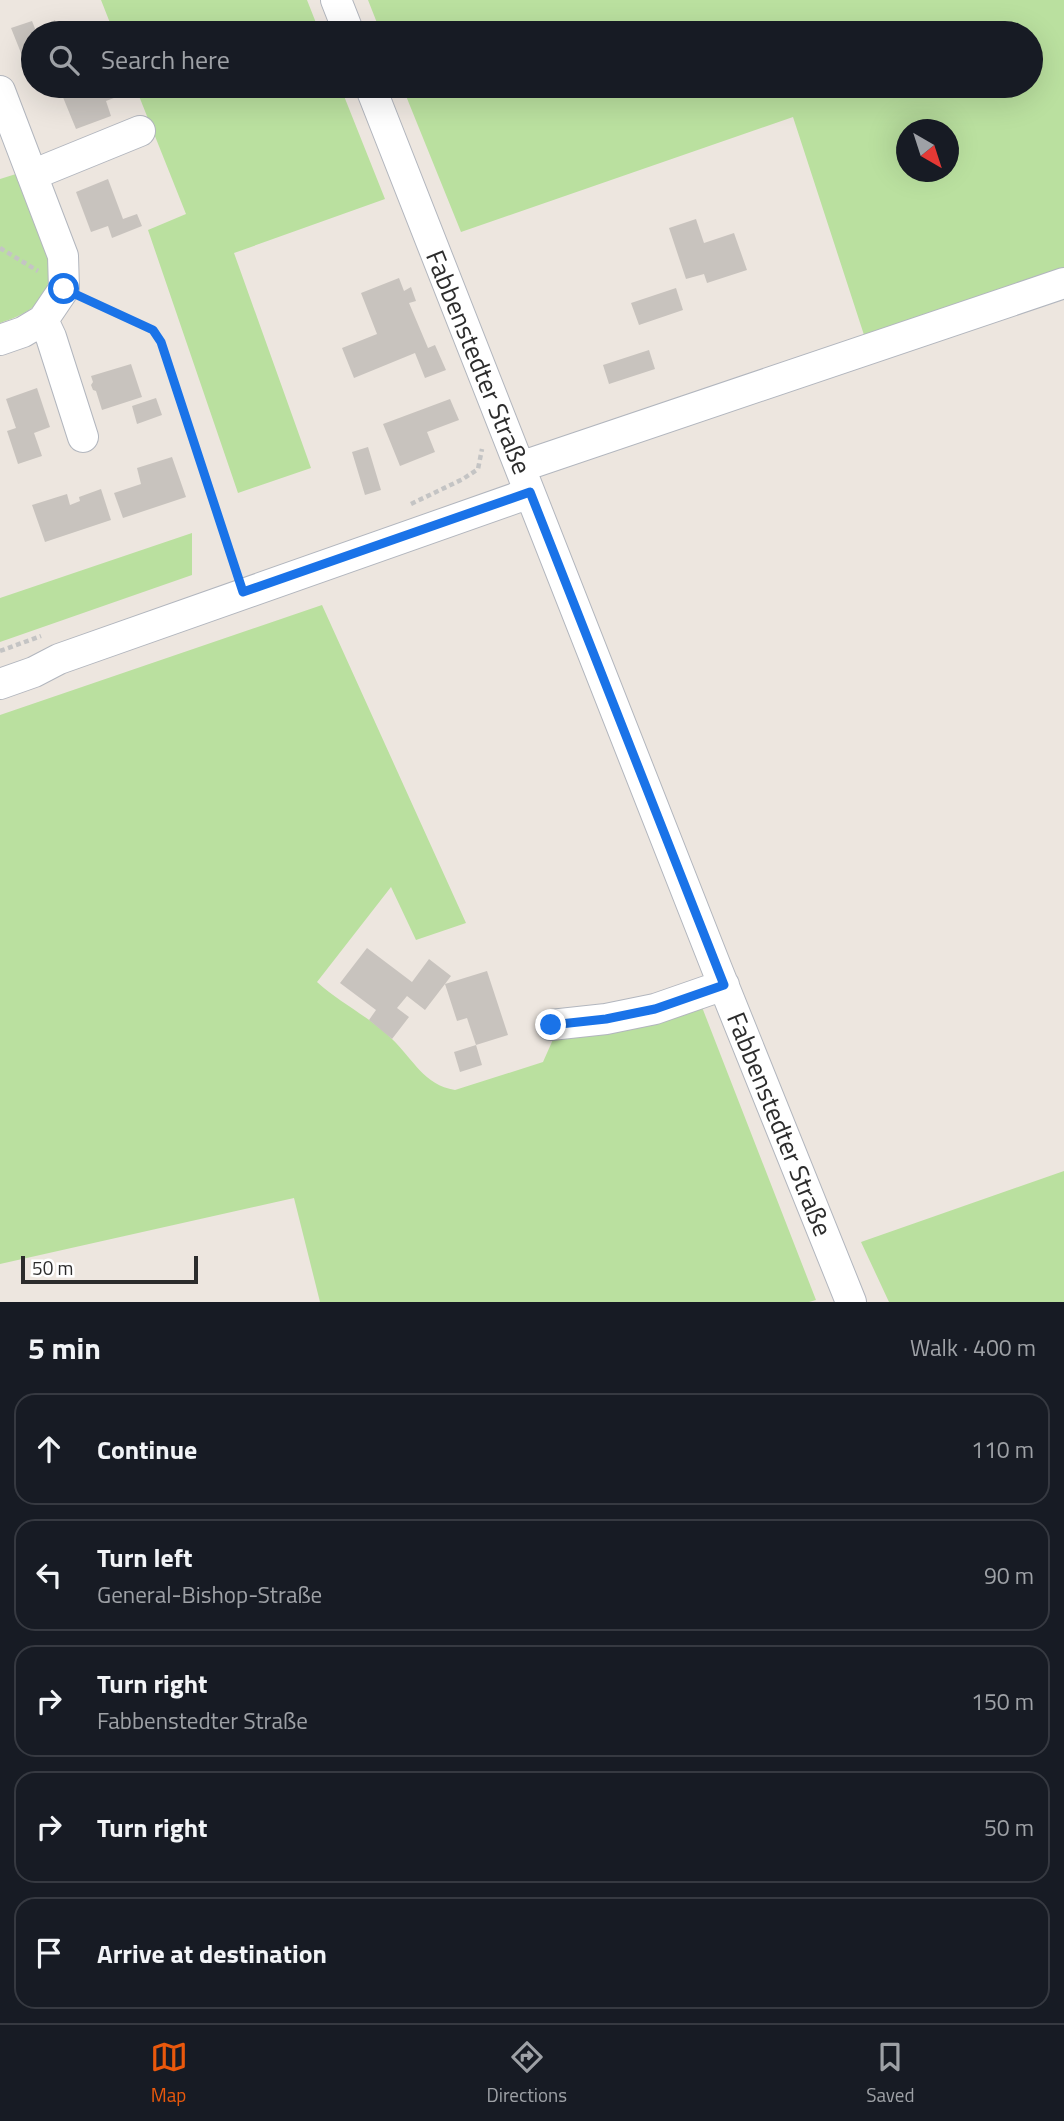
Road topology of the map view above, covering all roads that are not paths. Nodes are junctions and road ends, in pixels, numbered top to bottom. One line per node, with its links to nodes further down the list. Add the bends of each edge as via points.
1 (336, 0): 2 (street)
2 (344, 21)
3 (0, 90): 6 (street)
4 (375, 98): 11 (street, Fabbenstedter Straße)
5 (140, 131): 6 (street)
6 (32, 175): 8 (street, via 63,256 64,289)
7 (1064, 283): 11 (street)
8 (43, 320): 9 (street); 10 (street)
9 (0, 340)
10 (83, 437)
11 (525, 480): 12 (street, via 237,575); 15 (street, Fabbenstedter Straße)
12 (56, 646): 13 (street); 14 (street, via 34,672)
13 (0, 664)
14 (0, 684)
15 (724, 985): 16 (street, via 655,1009); 17 (street, Fabbenstedter Straße)
16 (551, 1025)
17 (851, 1302)

